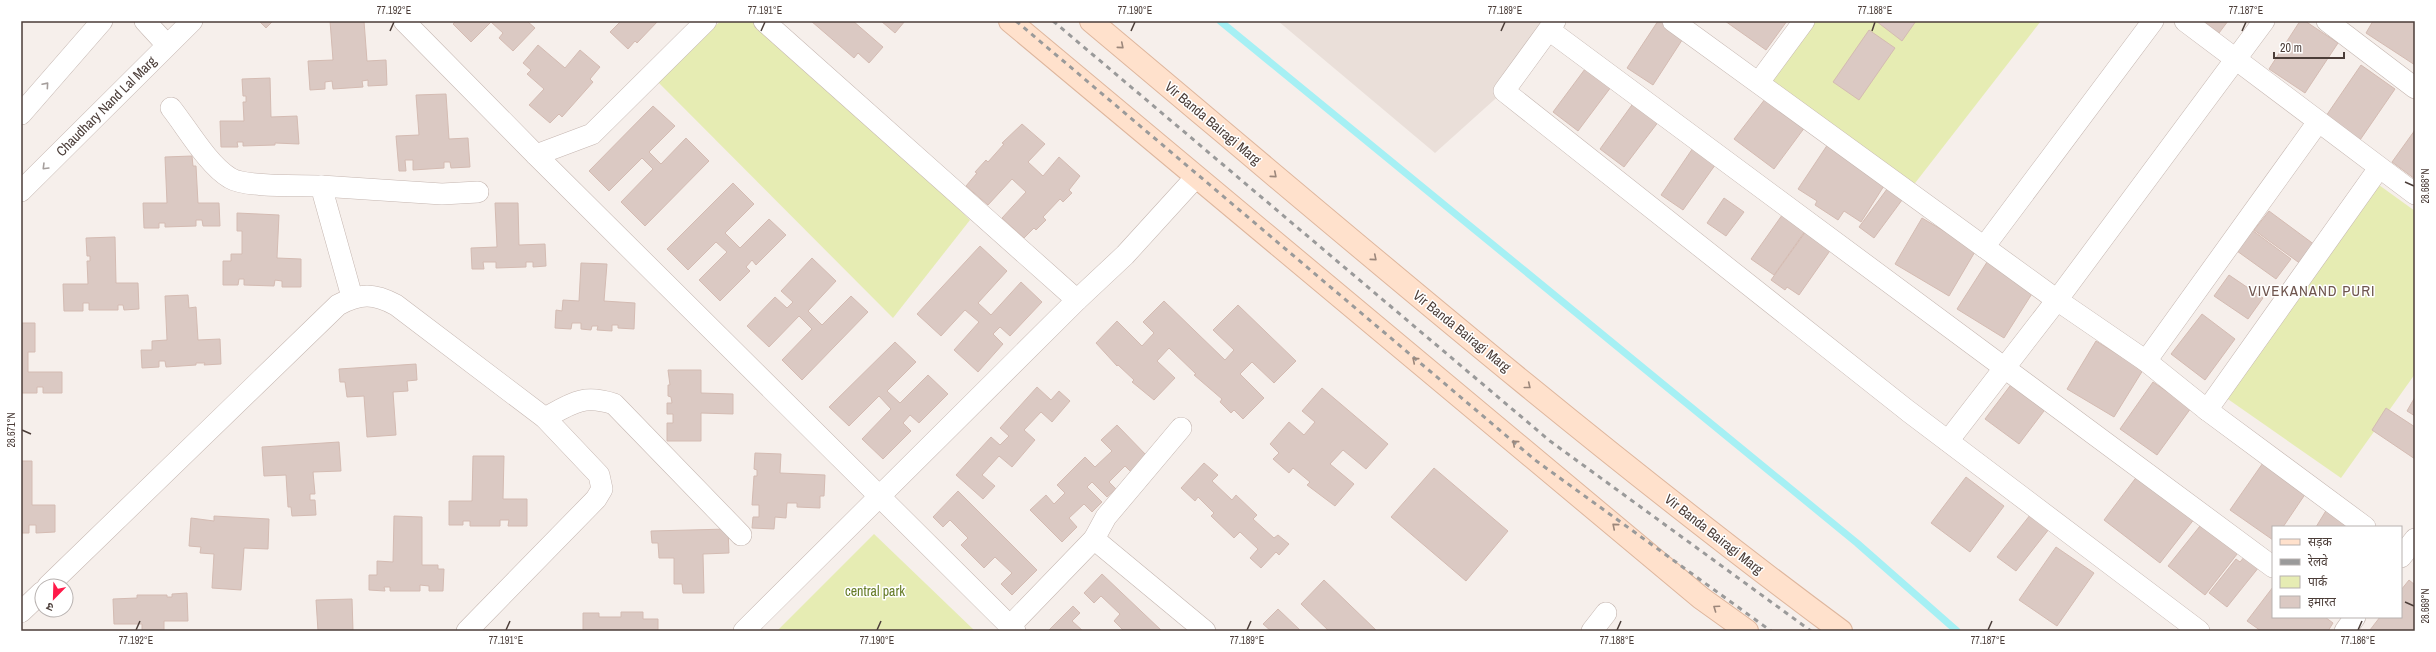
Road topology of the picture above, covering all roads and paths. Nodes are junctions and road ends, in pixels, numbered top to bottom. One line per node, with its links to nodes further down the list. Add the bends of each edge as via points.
1 (102, 21): 22 (street, one-way to 1)
2 (145, 21): 17 (street)
3 (192, 21): 17 (street, Chaudhary Nand Lal Marg)
4 (404, 21): 24 (street)
5 (706, 21): 24 (street, via 592,134)
6 (764, 21): 33 (street)
7 (1010, 21): 26 (main road)
8 (1091, 21): 56 (main road, Vir Banda Bairagi Marg, one-way to 56, via 1465,334 1652,486)
9 (1673, 21): 16 (street)
10 (1804, 21): 19 (street)
11 (2153, 21): 31 (street)
12 (2185, 21): 18 (street)
13 (2264, 21): 18 (street)
14 (2327, 21): 20 (street)
15 (1552, 25): 36 (street); 40 (street, via 1504,91)
16 (1694, 27): 19 (street)
17 (167, 45): 28 (street, Chaudhary Nand Lal Marg, one-way to 28)
18 (2236, 58): 23 (street); 34 (street)
19 (1759, 82): 31 (street)
20 (2415, 88)
21 (171, 108): 27 (street, via 217,168 230,179 244,183)
22 (21, 114)
23 (2318, 122): 25 (street); 35 (street)
24 (536, 155): 41 (street)
25 (2379, 168): 30 (street); 37 (street)
26 (1196, 177): 33 (street, via 1125,255); 55 (main road, one-way to 26, via 1701,598)
27 (321, 186): 29 (street, via 442,194); 32 (street)
28 (21, 191)
29 (478, 192)
30 (2415, 194)
31 (1984, 247): 34 (street)
32 (352, 297): 38 (street, via 368,295 384,299 396,306); 46 (street, via 338,305)
33 (1077, 300): 41 (street)
34 (2057, 300): 35 (street); 36 (street)
35 (2146, 361): 37 (street)
36 (2004, 369): 40 (street); 45 (street)
37 (2207, 410): 42 (street)
38 (545, 418): 43 (street, via 577,400 597,398 614,404); 51 (street, via 599,475 602,489 596,499)
39 (1181, 428): 44 (street, via 1106,517)
40 (1948, 441): 57 (street)
41 (880, 496): 50 (street); 52 (street)
42 (2364, 526)
43 (741, 535)
44 (1094, 539): 50 (street); 53 (street)
45 (2272, 567)
46 (56, 578)
47 (34, 600): 48 (street)
48 (21, 612)
49 (1606, 613): 54 (street)
50 (1012, 628)
51 (468, 631)
52 (744, 631)
53 (1205, 631)
54 (1592, 631)
55 (1748, 631)
56 (1841, 631)
57 (2199, 631)

